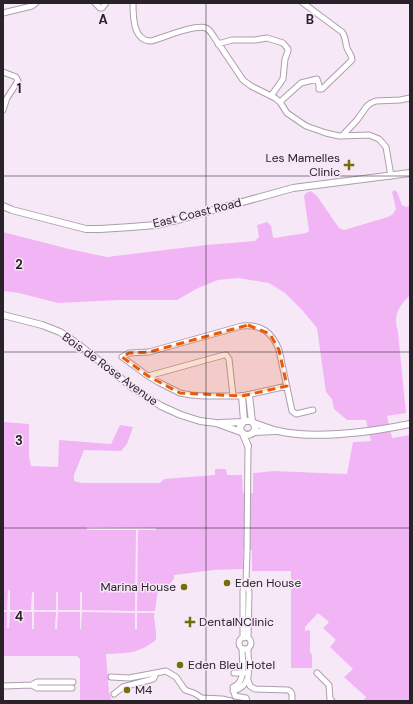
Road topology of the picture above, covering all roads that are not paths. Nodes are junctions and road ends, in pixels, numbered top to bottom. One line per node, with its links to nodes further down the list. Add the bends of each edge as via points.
1 (36, 3): 6 (street)
2 (95, 3): 3 (street, via 102,8)
3 (106, 3)
4 (133, 3): 7 (street, via 136,28 140,37 146,41 151,42 197,27 210,31)
5 (303, 3): 11 (street, via 345,36 352,60 322,89 319,89 317,79 301,83)
6 (3, 13)
7 (218, 44): 9 (street, via 243,80); 9 (street, via 232,40 268,38 283,43 288,51 283,78)
8 (3, 72): 12 (street, via 16,77 18,81)
9 (271, 96): 11 (street)
10 (410, 98): 13 (street, via 371,103)
11 (280, 102): 13 (street, via 287,113 306,126 326,134)
12 (3, 110)
13 (342, 136): 15 (street, via 369,135 379,139 386,147)
14 (410, 174): 15 (main road, East Coast Road)
15 (391, 176): 16 (main road, East Coast Road, via 293,188 181,219 122,228 86,229)
16 (3, 206)
17 (3, 315): 25 (main road, Bois de Rose Avenue, via 60,332 133,388 161,406 185,416)
18 (148, 376): 19 (street, via 122,357 129,353 150,352 248,325 265,330 276,341); 21 (street, via 180,393); 21 (street, via 226,355 229,359)
19 (287, 386): 20 (street); 23 (street, via 294,413)
20 (249, 395): 22 (street); 26 (main road)
21 (233, 396): 22 (street)
22 (242, 396): 24 (main road)
23 (313, 410)
24 (243, 422): 25 (main road, Bois de Rose Avenue); 26 (main road, via 248,420); 29 (main road, via 240,427)
25 (216, 423): 29 (main road, Bois de Rose Avenue)
26 (253, 423): 28 (main road); 30 (main road)
27 (410, 424): 28 (main road, via 332,434)
28 (278, 431): 30 (main road)
29 (242, 433): 30 (main road, via 248,436); 31 (main road)
30 (253, 433): 31 (main road)
31 (248, 446): 32 (street, via 246,581 249,592)
32 (245, 638): 33 (street, via 239,642); 34 (street, via 251,644)
33 (242, 649): 34 (street); 38 (street)
34 (248, 649): 38 (street)
35 (155, 673): 39 (street, via 129,678); 48 (street, via 153,679 123,687); 49 (street, via 166,670 185,690 202,698)
36 (234, 673): 38 (street)
37 (317, 673): 52 (street, via 329,685)
38 (244, 675): 40 (street); 44 (street); 46 (street)
39 (111, 677)
40 (248, 680): 44 (street); 47 (street, via 250,686 255,689)
41 (73, 682): 42 (street, via 37,682)
42 (32, 685): 43 (street); 45 (street, via 37,688)
43 (3, 686)
44 (244, 686): 46 (street, via 239,690); 47 (street, via 260,691)
45 (72, 688)
46 (233, 689): 50 (street, via 235,696 244,697)
47 (276, 689): 51 (street, via 290,691)
48 (114, 694)
49 (231, 701)
50 (247, 701)
51 (292, 701)
52 (332, 701)

